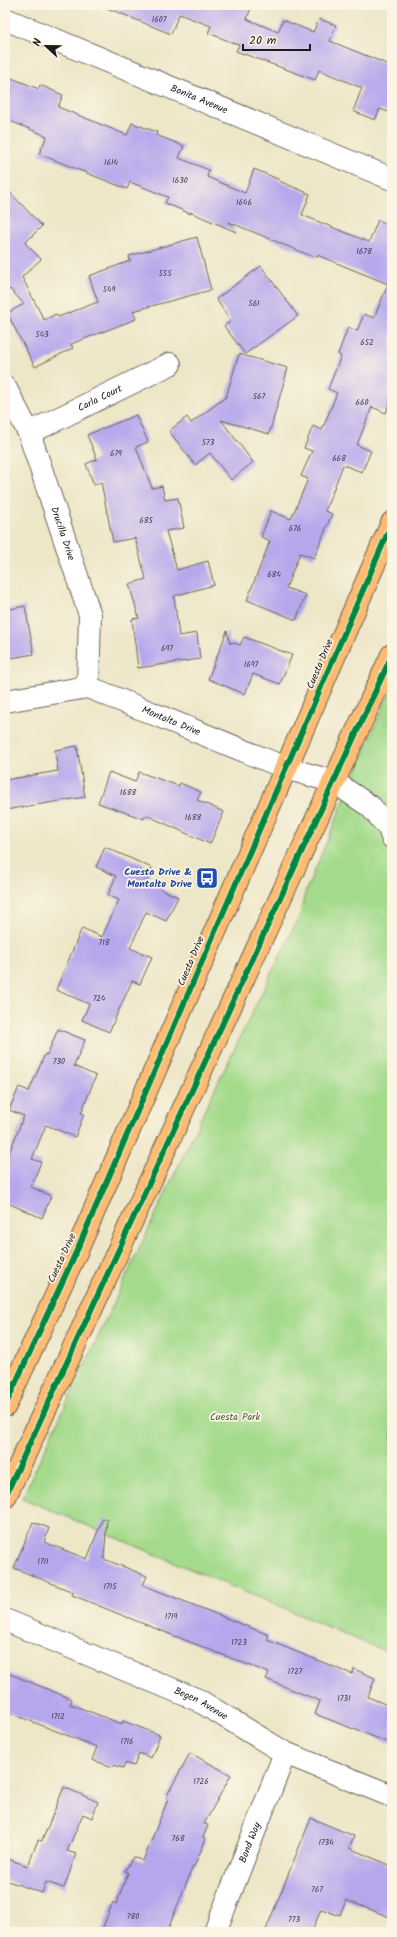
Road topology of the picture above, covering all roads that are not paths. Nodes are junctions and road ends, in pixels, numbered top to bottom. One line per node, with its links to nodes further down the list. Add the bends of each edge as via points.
1 (5, 19): 2 (street, Bonita Avenue)
2 (392, 179)
3 (170, 364): 5 (street, Carla Court)
4 (5, 387): 5 (street, Drucilla Drive)
5 (29, 433): 8 (street, Drucilla Drive, via 90,616)
6 (392, 523): 10 (main road, Cuesta Drive)
7 (392, 655): 11 (main road)
8 (88, 687): 9 (street); 10 (street, Montalto Drive)
9 (5, 701)
10 (286, 768): 11 (street, Montalto Drive); 13 (main road, Cuesta Drive, via 78,1248)
11 (334, 782): 12 (street, Montalto Drive, via 371,807 389,828); 14 (main road)
12 (392, 837)
13 (5, 1406)
14 (5, 1497)
15 (5, 1620): 16 (street, Begen Avenue, via 198,1700)
16 (285, 1753): 17 (street, Begen Avenue); 18 (street, Bond Way)
17 (392, 1796)
18 (215, 1932)

